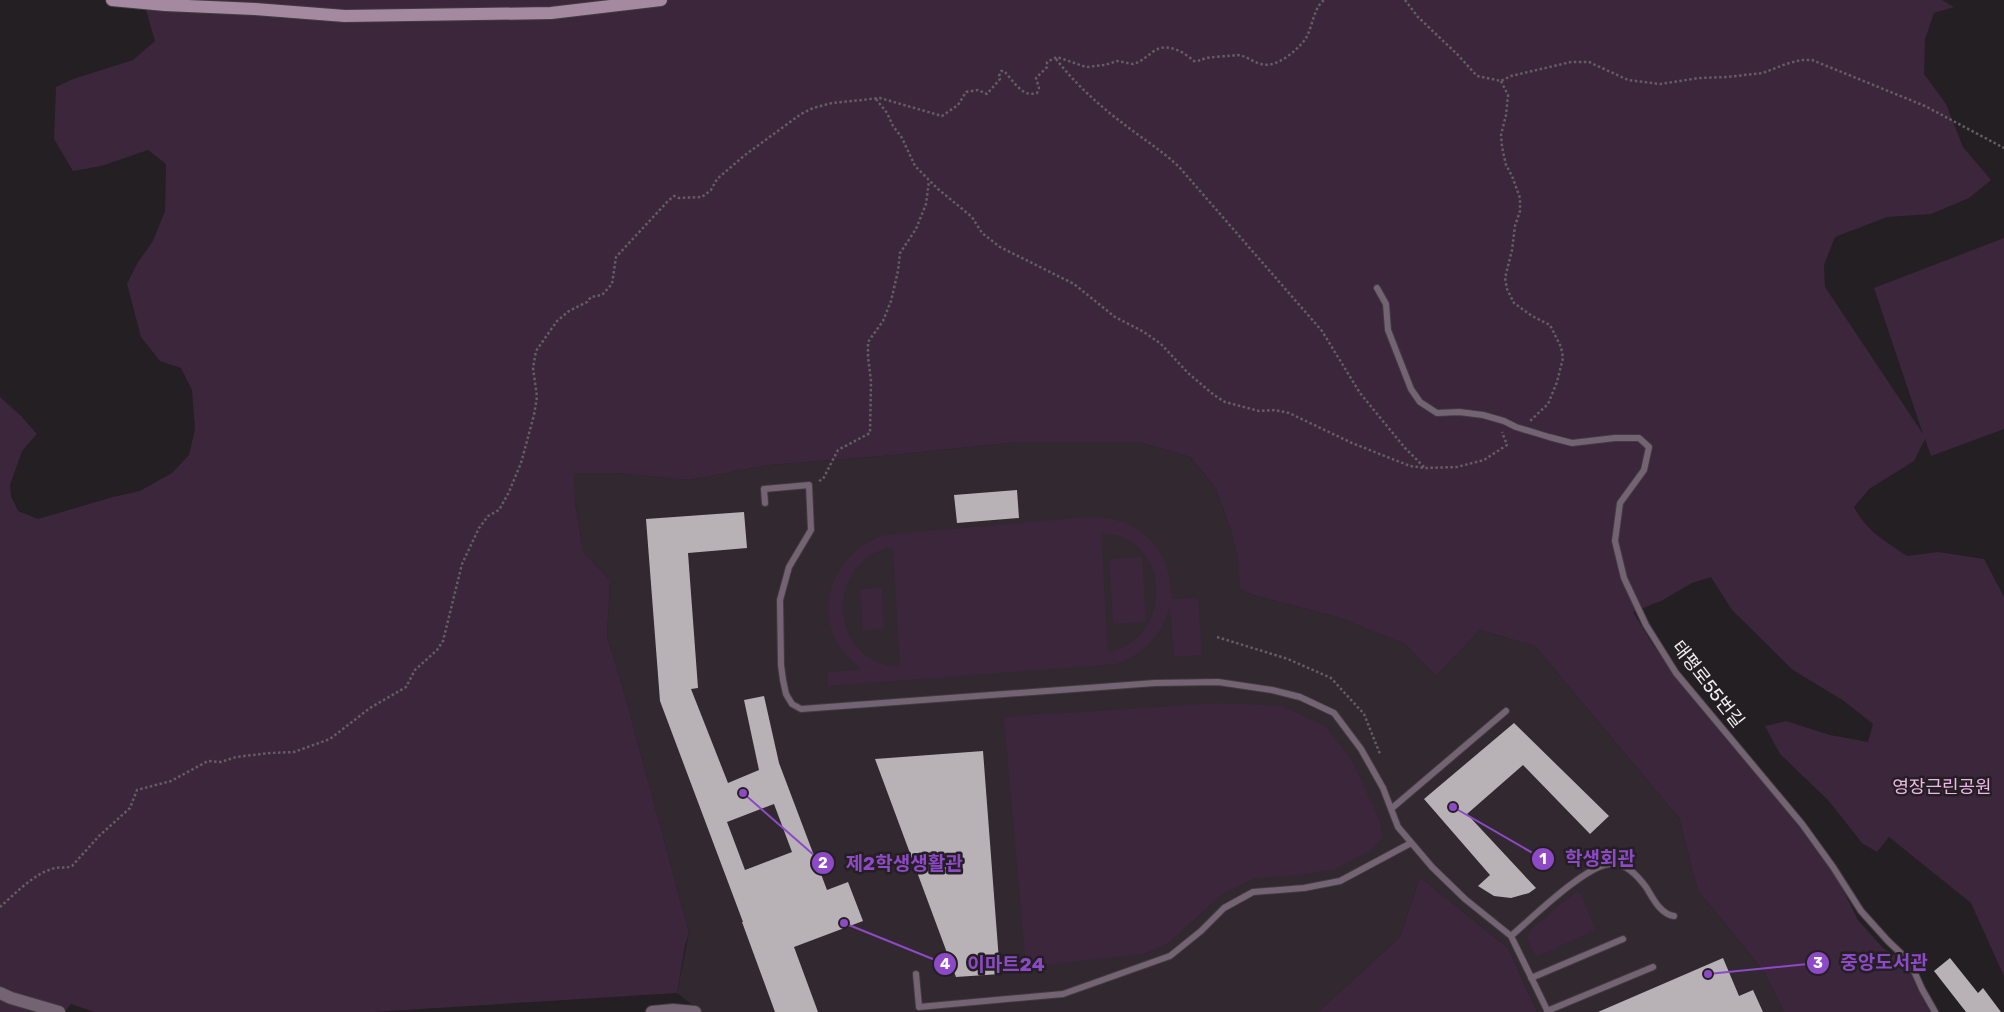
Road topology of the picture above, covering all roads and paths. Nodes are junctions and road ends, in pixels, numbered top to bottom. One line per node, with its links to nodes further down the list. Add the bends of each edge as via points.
1 (112, 0): 2 (main road, via 345,16 551,13)
2 (661, 0)
3 (1324, 0): 5 (path, via 1305,40 1285,58 1267,65 1234,55 1194,61 1173,48 1165,47 1133,64 1117,61 1086,67)
4 (1404, 0): 6 (path, via 1477,76)
5 (1056, 59): 7 (path, via 1048,62 1036,78 1037,93 1020,90 1004,71 987,94 978,90 966,92 958,105 942,116); 13 (path, via 1075,82 1117,119 1180,168 1322,332 1360,393)
6 (1501, 81): 8 (path, via 1571,62 1589,62 1628,80 1660,84 1763,73 1801,60 1812,60 1925,106); 12 (path, via 1508,96 1502,147 1520,198 1520,211 1504,278 1514,303 1550,325 1563,358 1548,404 1529,422)
7 (875, 98): 9 (path, via 902,138 915,166); 21 (path, via 832,103 809,110 745,155 702,197 674,196 616,257 612,284 602,294 591,297 556,320 536,351 534,415 514,483 498,510 488,516 479,528 462,564 443,642 415,670 406,688 370,708 330,739 306,749 248,755 221,762 208,761 171,781 137,790 130,808 72,866 53,868 40,875)
8 (2004, 148)
9 (929, 180): 13 (path, via 972,217 982,233 992,241 1074,284 1115,317 1144,332 1225,402 1259,411 1289,413 1352,443 1410,466); 14 (path, via 926,204 916,230 900,252 891,301 883,321 868,342 870,433 838,450 823,479)
10 (1377, 288): 11 (lane, 태평로55번길, via 1386,304 1388,330 1411,389 1420,402 1437,412 1460,412)
11 (1497, 419): 12 (lane, 태평로55번길); 13 (path, via 1507,445 1484,460 1457,467)
12 (1529, 431): 33 (lane, 태평로55번길, via 1572,443 1639,438 1649,447 1644,470 1620,503 1615,541 1624,578 1646,625 1676,673 1802,824 1861,910 1910,962)
13 (1425, 468)
14 (809, 486): 15 (lane, via 764,488); 19 (lane, via 811,530 790,567 780,600 783,680 792,704 801,709 1155,683 1218,682 1272,690 1300,697 1334,713 1361,749)
15 (765, 503)
16 (1217, 637): 18 (path, via 1288,659 1331,678 1364,714)
17 (1506, 711): 19 (lane)
18 (1380, 754)
19 (1391, 809): 20 (lane, via 1398,827)
20 (1412, 843): 23 (lane, via 1465,899); 26 (lane, via 1340,880 1304,888 1253,892 1224,908 1170,956 1063,994 919,1007)
21 (0, 907)
22 (1674, 916): 23 (lane, via 1663,912 1630,870 1610,864 1599,866 1580,878)
23 (1511, 936): 27 (lane)
24 (1623, 939): 27 (lane)
25 (1653, 967): 32 (lane)
26 (916, 974)
27 (1532, 978): 32 (lane)
28 (0, 993): 29 (street)
29 (59, 1012)
30 (652, 1012): 31 (street)
31 (695, 1012)
32 (1548, 1012)
33 (1935, 1012)

